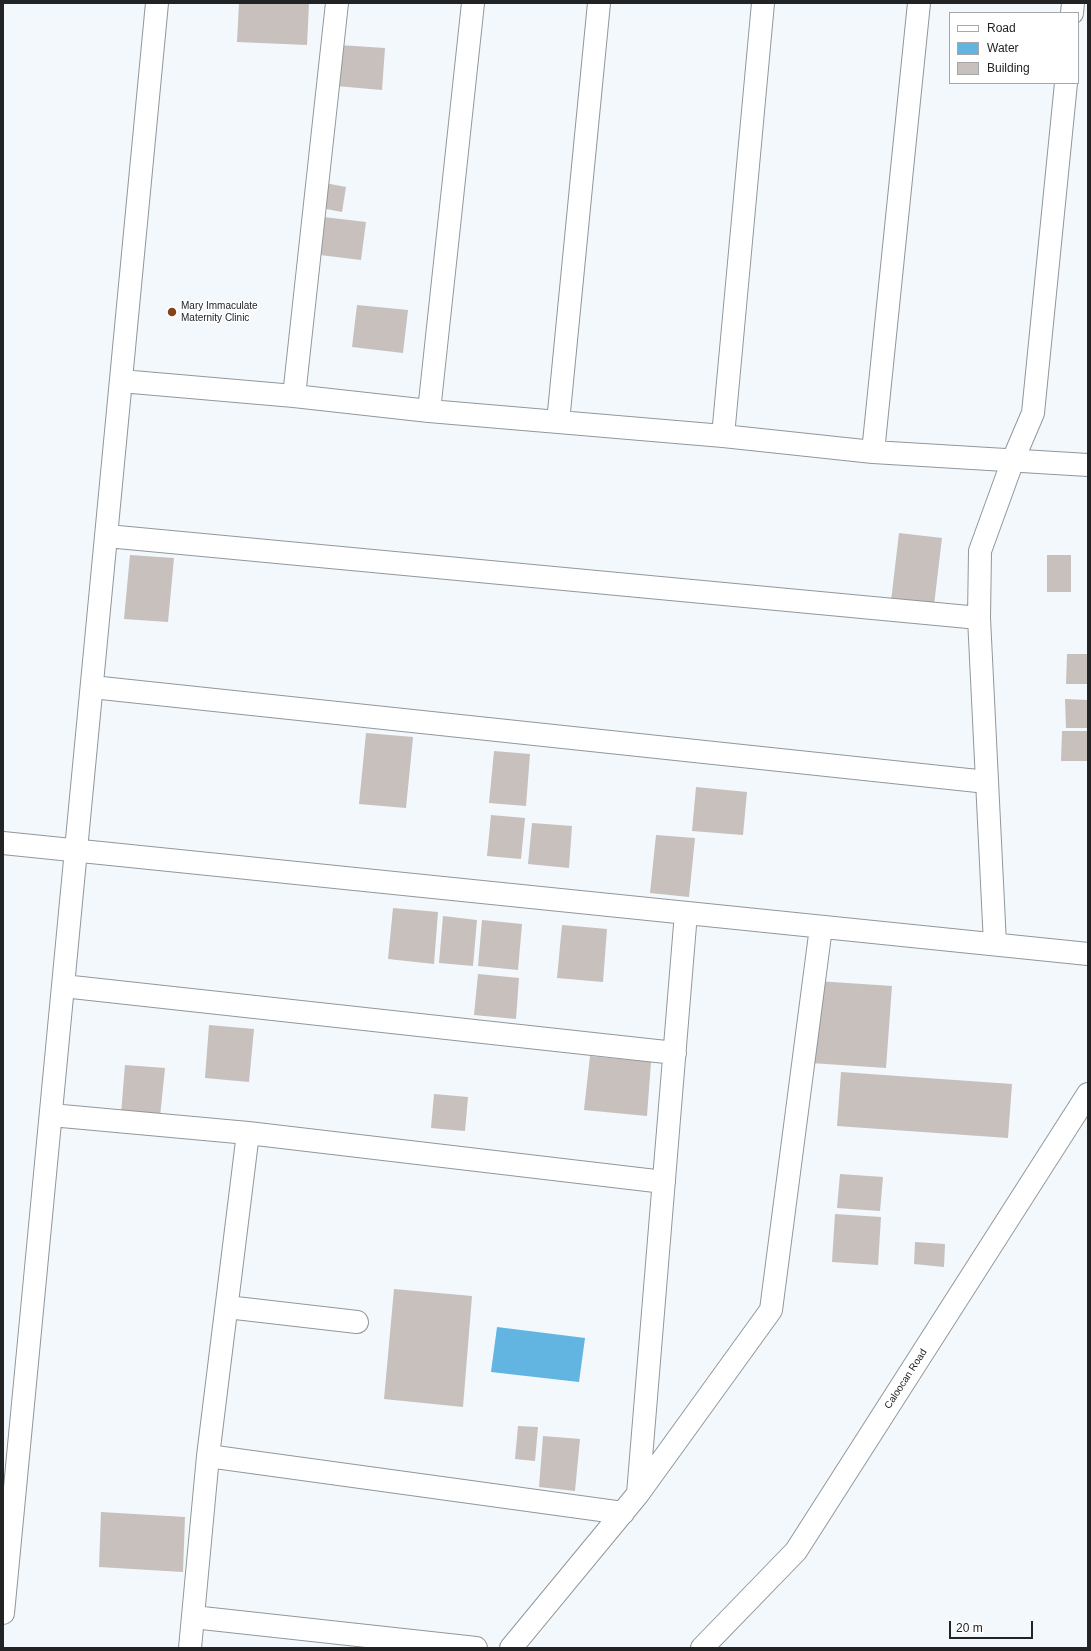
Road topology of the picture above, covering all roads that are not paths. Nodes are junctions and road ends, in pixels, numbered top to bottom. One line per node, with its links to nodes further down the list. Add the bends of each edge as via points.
1 (158, 3): 8 (street)
2 (337, 3): 9 (street)
3 (473, 3): 10 (street)
4 (599, 3): 11 (street)
5 (763, 3): 12 (street)
6 (919, 3): 13 (street)
7 (1066, 84): 14 (street, via 1033,413)
8 (121, 381): 9 (street); 16 (street)
9 (294, 396): 10 (street)
10 (429, 411): 11 (street)
11 (558, 422): 12 (street)
12 (723, 436): 13 (street)
13 (873, 452): 14 (street)
14 (1013, 460): 15 (street); 17 (street, via 980,551)
15 (1088, 465)
16 (107, 536): 17 (street); 18 (street)
17 (979, 618): 19 (street)
18 (92, 687): 19 (street); 21 (street)
19 (987, 782): 24 (street)
20 (3, 844): 21 (street)
21 (76, 851): 22 (street); 26 (street)
22 (686, 913): 23 (street); 27 (street)
23 (821, 927): 24 (street); 35 (street, via 771,1310)
24 (995, 944): 25 (street)
25 (1088, 954)
26 (63, 986): 27 (street); 29 (street)
27 (675, 1053): 31 (street)
28 (1088, 1094): 42 (street, Caloocan Road, via 796,1551)
29 (51, 1115): 30 (street); 37 (street)
30 (248, 1133): 31 (street); 32 (street)
31 (664, 1182): 35 (street)
32 (226, 1307): 33 (street); 34 (street)
33 (357, 1322)
34 (208, 1456): 36 (street); 38 (street)
35 (638, 1494): 36 (street)
36 (623, 1513): 41 (street)
37 (3, 1613)
38 (193, 1617): 39 (street); 40 (street)
39 (190, 1648)
40 (476, 1648)
41 (511, 1648)
42 (702, 1648)

